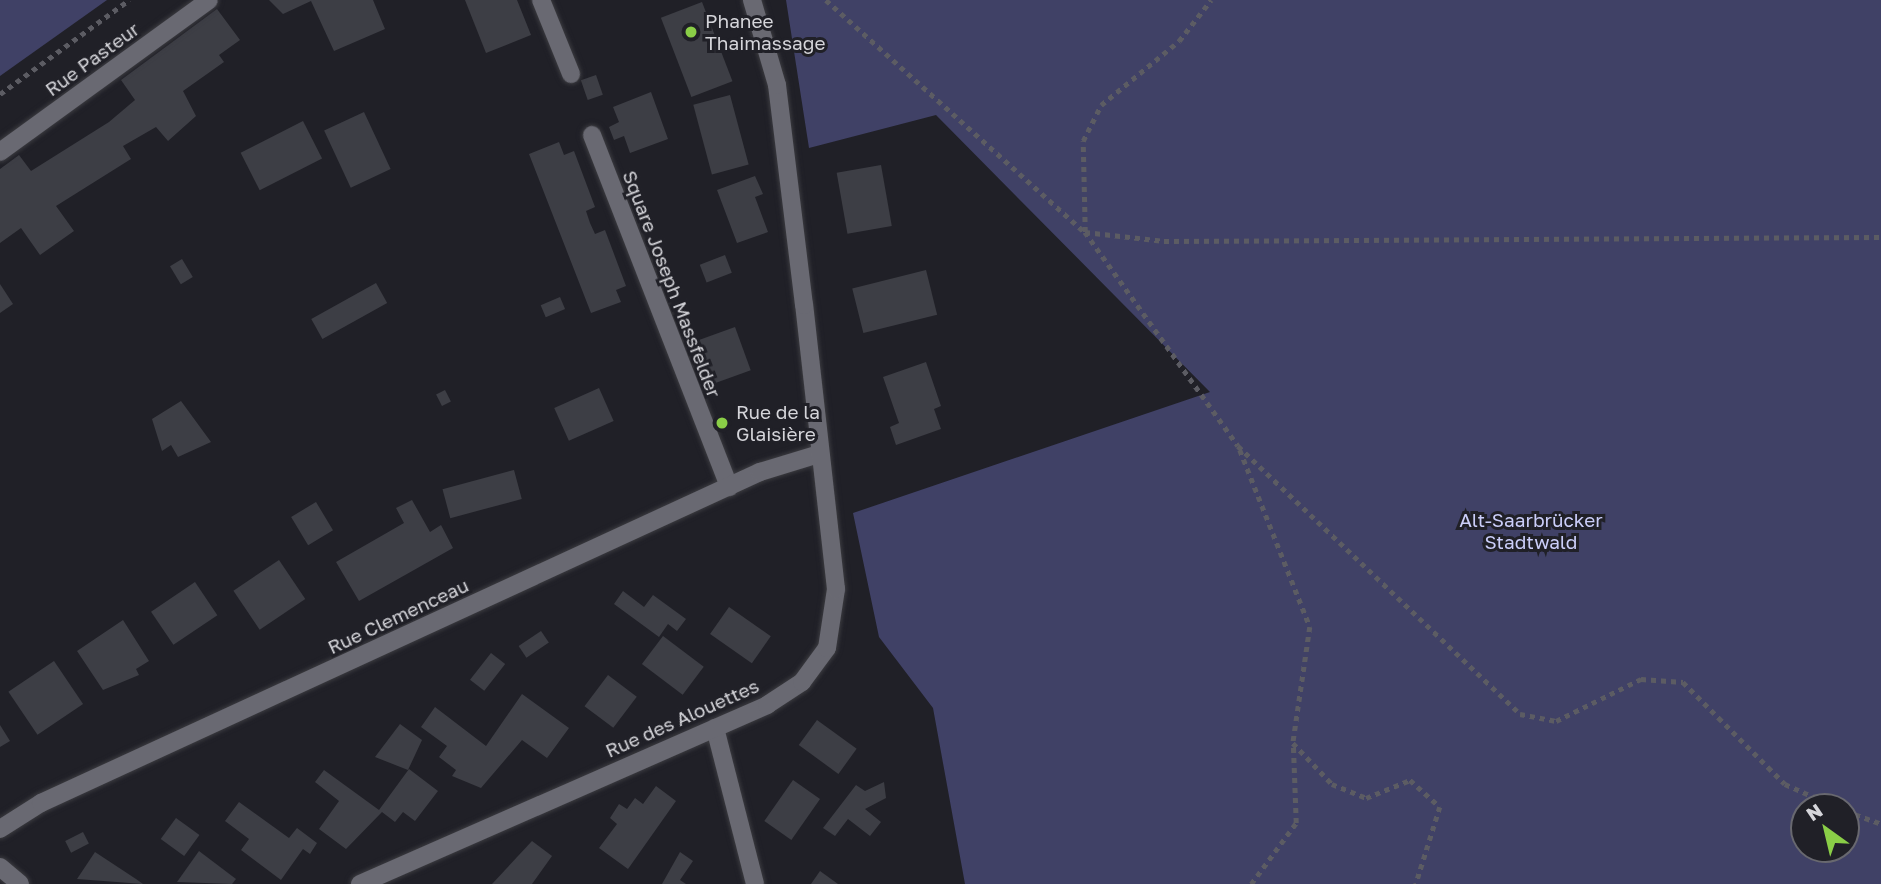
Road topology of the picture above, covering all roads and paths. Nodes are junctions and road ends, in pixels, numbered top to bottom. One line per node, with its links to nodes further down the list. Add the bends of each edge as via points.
1 (129, 0): 8 (path)
2 (209, 0): 10 (street, Rue Pasteur)
3 (541, 0): 7 (street)
4 (752, 0): 14 (street, via 777,85)
5 (826, 0): 11 (path)
6 (1211, 0): 11 (path, via 1180,41 1101,105 1083,141)
7 (570, 74)
8 (0, 94)
9 (592, 135): 15 (street, Square Joseph Massfelder)
10 (0, 152)
11 (1084, 232): 12 (path, via 1164,241); 13 (path)
12 (1881, 237)
13 (1238, 446): 17 (path, via 1310,627); 18 (path, via 1520,714 1556,721 1641,679 1683,682 1784,784)
14 (819, 454): 15 (street, Rue Clemenceau); 16 (street, Rue des Alouettes, via 835,589 827,648 802,682)
15 (729, 487): 21 (street, Rue Clemenceau, via 41,803)
16 (715, 728): 24 (street, Rue des Alouettes); 25 (street)
17 (1293, 743): 26 (path, via 1296,823); 27 (path, via 1332,784 1366,798 1410,780 1440,807)
18 (1804, 793)
19 (1860, 816): 20 (path)
20 (1881, 824)
21 (0, 829)
22 (0, 867): 23 (street)
23 (20, 884)
24 (360, 884)
25 (755, 884)
26 (1251, 884)
27 (1416, 884)

